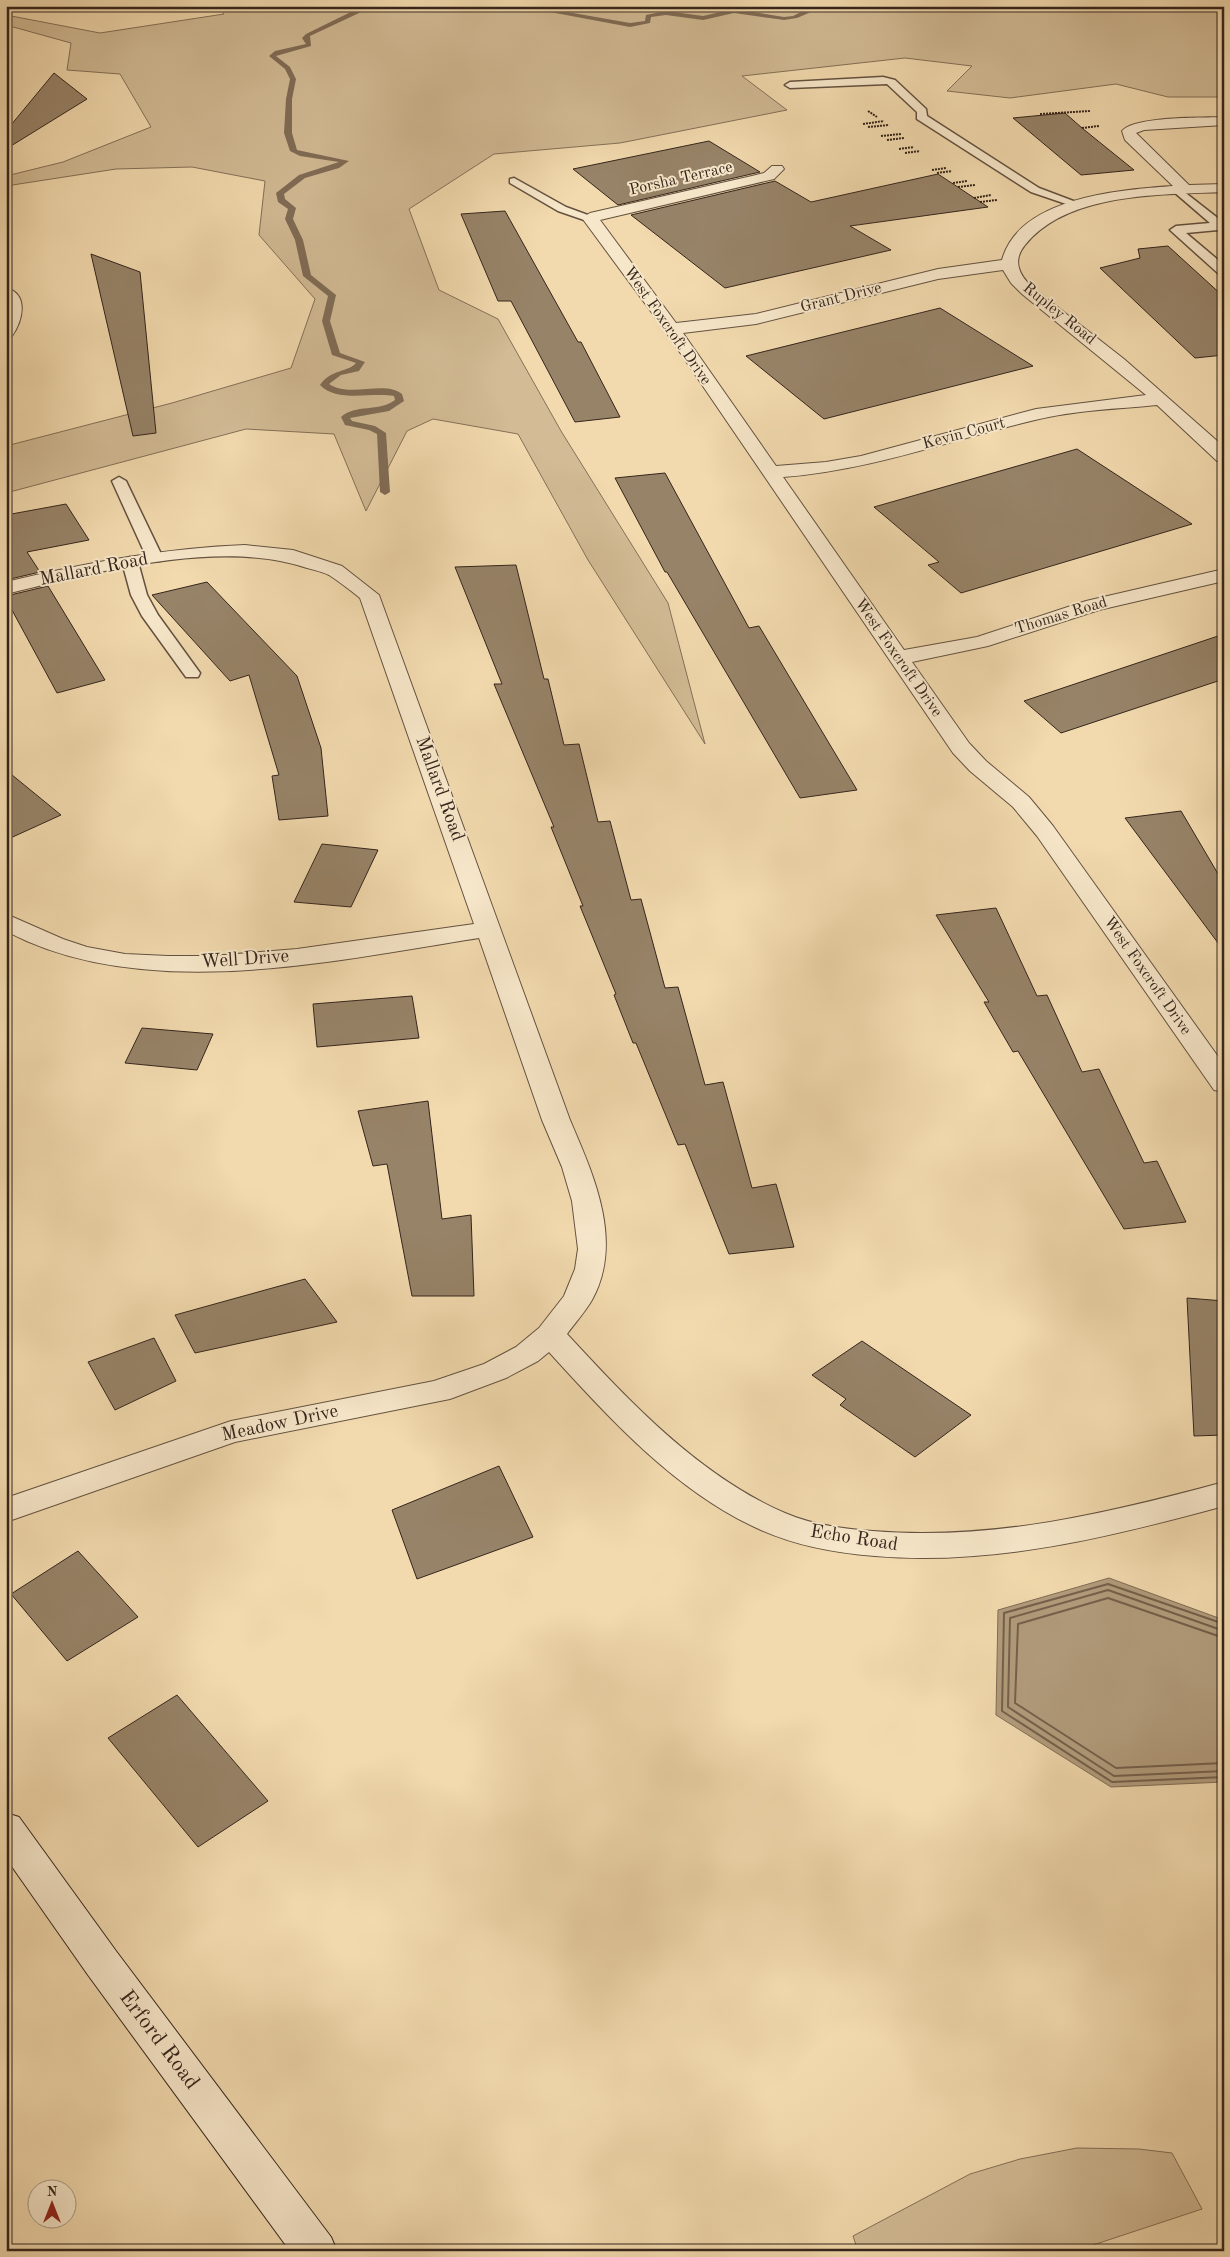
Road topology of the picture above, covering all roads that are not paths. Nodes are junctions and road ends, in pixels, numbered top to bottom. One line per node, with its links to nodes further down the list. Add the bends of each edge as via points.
1 (790, 86): 7 (lane, via 870,80 890,82 922,111 921,117 1035,190)
2 (1224, 122): 6 (street, via 1142,126 1129,131 1130,137)
3 (777, 169): 8 (street, Porsha Terrace, via 769,176 755,180)
4 (514, 181): 8 (lane, via 562,209)
5 (1224, 188): 6 (street, Rupley Road)
6 (1182, 190): 7 (street, Rupley Road, via 1132,194); 9 (lane)
7 (1078, 205): 10 (street, Rupley Road, via 1051,216 1021,236)
8 (590, 218): 13 (street, West Foxcroft Drive)
9 (1222, 228): 11 (lane, via 1176,230)
10 (1010, 264): 13 (street, Grant Drive, via 938,274 756,319); 15 (street, Rupley Road, via 1014,276 1026,289)
11 (1224, 272)
12 (6, 294): 14 (street, via 15,306 16,316)
13 (672, 329): 17 (street, West Foxcroft Drive)
14 (6, 332)
15 (1160, 399): 16 (street, Rupley Road); 17 (street, Kevin Court, via 1036,414 864,462)
16 (1224, 457)
17 (769, 472): 23 (street, West Foxcroft Drive)
18 (119, 481): 19 (lane)
19 (155, 558): 20 (street, Mallard Road); 26 (street, Mallard Road, via 226,551 286,555 314,561 341,572 369,595)
20 (130, 562): 22 (street, Mallard Road); 24 (lane, via 139,595 150,616)
21 (1224, 575): 23 (street, Thomas Road, via 1093,605 981,642)
22 (6, 588)
23 (898, 658): 27 (street, West Foxcroft Drive, via 961,748 1021,802 1045,832)
24 (192, 673)
25 (6, 921): 26 (street, Well Drive, via 61,947 110,959 156,964 204,964 327,954)
26 (489, 929): 28 (street, Mallard Road, via 586,1201 593,1249 590,1269 578,1299)
27 (1224, 1084)
28 (550, 1335): 29 (street, Echo Road, via 585,1374 658,1442 722,1494 772,1522 826,1538 928,1548 1022,1540 1139,1518); 30 (street, Meadow Drive, via 527,1354 496,1372 439,1391 231,1432)
29 (1224, 1494)
30 (6, 1510)
31 (6, 1828): 32 (street, Erford Road)
32 (316, 2251)

